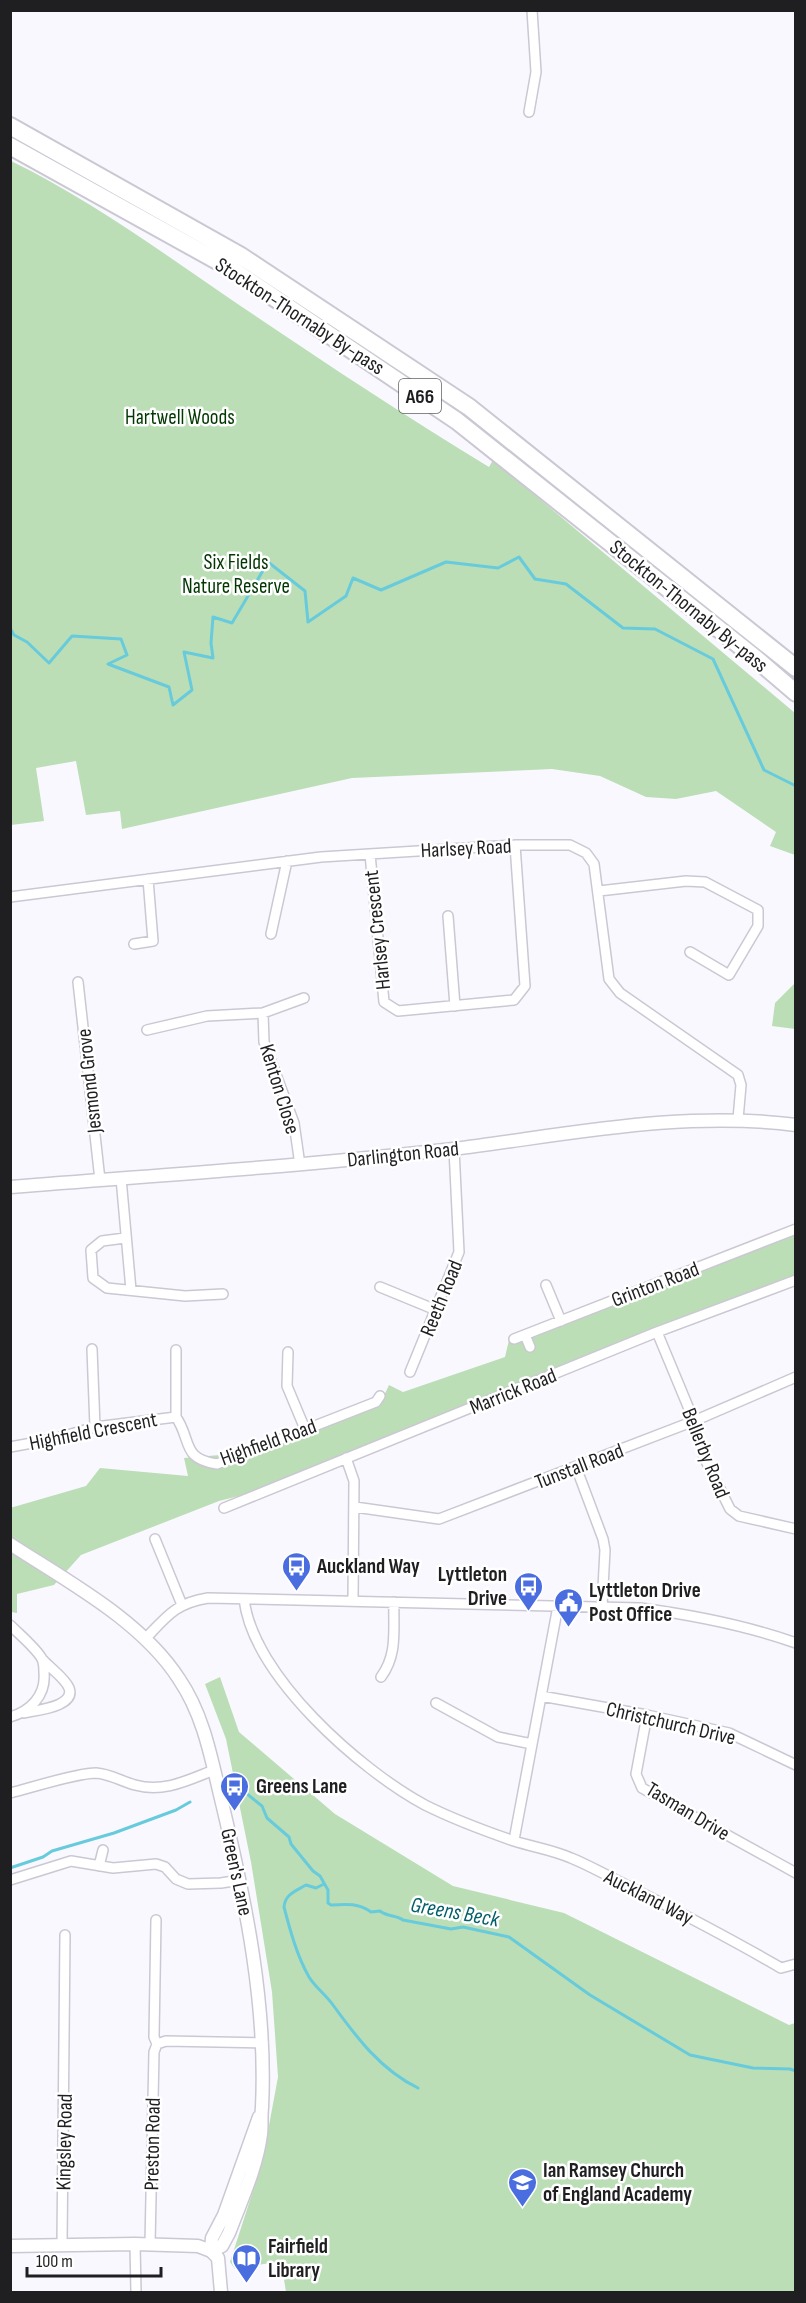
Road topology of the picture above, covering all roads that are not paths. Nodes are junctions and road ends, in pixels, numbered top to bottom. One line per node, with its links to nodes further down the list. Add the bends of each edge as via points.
1 (532, 10): 2 (street, via 536,72)
2 (529, 112)
3 (10, 126): 5 (highway, Stockton-Thornaby By-pass / A66, via 241,256 469,407)
4 (10, 146): 6 (highway, Stockton-Thornaby By-pass / A66, via 230,268 457,421)
5 (795, 668)
6 (795, 693)
7 (515, 845): 8 (street, Harlsey Road); 11 (street, Harlsey Road, via 570,845 586,853 594,864); 19 (street, Harlsey Crescent, via 525,986 514,1000)
8 (370, 854): 9 (street, Harlsey Road); 19 (street, Harlsey Crescent, via 384,1002 398,1011)
9 (287, 861): 10 (street, Harlsey Road); 14 (street)
10 (148, 879): 12 (street, Harlsey Road); 15 (street, via 153,941)
11 (599, 891): 16 (street, via 705,882 758,910 758,926 729,975); 22 (street, Harlsey Road, via 609,979 620,993 738,1075)
12 (10, 897)
13 (448, 916): 19 (street)
14 (271, 934)
15 (134, 944)
16 (690, 952)
17 (78, 982): 27 (street, Jesmond Grove)
18 (304, 998): 20 (street, Kenton Close)
19 (455, 1006)
20 (263, 1013): 21 (street, Kenton Close, via 207,1016); 25 (street, Kenton Close, via 264,1042 294,1123)
21 (147, 1030)
22 (738, 1119): 23 (street, Darlington Road); 24 (street, Darlington Road, via 589,1131)
23 (795, 1125)
24 (454, 1149): 25 (street, Darlington Road); 36 (street, Reeth Road, via 459,1252)
25 (300, 1165): 26 (street, Darlington Road)
26 (121, 1178): 27 (street, Darlington Road); 30 (street)
27 (100, 1180): 28 (street, Darlington Road)
28 (10, 1187)
29 (795, 1229): 37 (street, Grinton Road)
30 (125, 1238): 34 (street); 34 (street, via 102,1241 92,1250 93,1278 107,1288)
31 (795, 1280): 38 (street, Marrick Road)
32 (546, 1285): 37 (street)
33 (380, 1287): 36 (street)
34 (131, 1290): 35 (street, via 185,1296)
35 (223, 1294)
36 (436, 1310): 45 (street, Reeth Road)
37 (561, 1321): 39 (street, Grinton Road)
38 (657, 1332): 49 (street, Bellerby Road); 53 (street, Marrick Road)
39 (525, 1335): 40 (street, Grinton Road); 41 (street)
40 (514, 1339)
41 (530, 1347)
42 (92, 1349): 50 (street)
43 (176, 1350): 48 (street)
44 (288, 1352): 51 (street, via 287,1386)
45 (410, 1372)
46 (795, 1377): 49 (street, Tunstall Road)
47 (380, 1396): 51 (street, Highfield Road, via 376,1402)
48 (176, 1417): 50 (street, Highfield Crescent); 51 (street, Highfield Road, via 191,1451 202,1462 217,1464)
49 (694, 1421): 54 (street, Tunstall Road); 57 (street, Bellerby Road, via 704,1457 730,1509 739,1516)
50 (95, 1427): 52 (street, Highfield Crescent)
51 (305, 1429)
52 (10, 1447)
53 (346, 1458): 55 (street, Marrick Road); 56 (street, via 354,1481)
54 (576, 1467): 56 (street, Tunstall Road, via 439,1519); 65 (street, via 603,1539)
55 (228, 1504)
56 (355, 1507): 61 (street)
57 (795, 1529)
58 (155, 1539): 63 (street)
59 (12, 1549): 67 (street, Green's Lane, via 108,1609)
60 (244, 1599): 61 (street); 63 (street, via 208,1598); 80 (street, Auckland Way, via 246,1615 267,1657 306,1711 341,1746 426,1805)
61 (353, 1601): 62 (street)
62 (394, 1602): 64 (street); 70 (street, via 393,1651)
63 (182, 1605): 67 (street)
64 (558, 1605): 65 (street); 71 (street)
65 (602, 1606): 68 (street, via 688,1614)
66 (10, 1625): 69 (street)
67 (146, 1638): 78 (street, Green's Lane, via 192,1700)
68 (795, 1643)
69 (43, 1660): 73 (street, via 42,1689 36,1702); 73 (street, via 69,1687 70,1694 61,1705)
70 (381, 1677)
71 (541, 1695): 74 (street, Christchurch Drive); 76 (street)
72 (436, 1702): 76 (street, via 498,1737)
73 (22, 1714): 75 (street)
74 (648, 1715): 77 (street, Christchurch Drive, via 729,1733); 83 (street, Tasman Drive, via 636,1774 642,1788)
75 (10, 1717)
76 (532, 1744): 80 (street)
77 (795, 1765)
78 (214, 1770): 79 (street, via 161,1788 91,1773); 85 (street, Green's Lane)
79 (10, 1793)
80 (514, 1840): 88 (street, Auckland Way, via 571,1858 721,1933 781,1968)
81 (103, 1850): 82 (street)
82 (99, 1866): 84 (street, via 71,1860); 85 (street, via 156,1864 188,1884)
83 (795, 1873)
84 (10, 1880)
85 (240, 1880): 91 (street, Green's Lane)
86 (156, 1920): 92 (street, Preston Road)
87 (65, 1935): 89 (street, Kingsley Road)
88 (795, 1964)
89 (64, 2040): 90 (street); 93 (street, Kingsley Road)
90 (75, 2041)
91 (263, 2043): 92 (street); 97 (street, Green's Lane, via 261,2110 212,2238)
92 (157, 2044): 95 (street, Preston Road)
93 (62, 2244): 94 (street); 96 (street)
94 (135, 2244): 95 (street); 98 (street)
95 (150, 2244): 97 (street, via 198,2246)
96 (10, 2246)
97 (211, 2251): 99 (street, via 218,2258)
98 (136, 2292)
99 (221, 2292)

